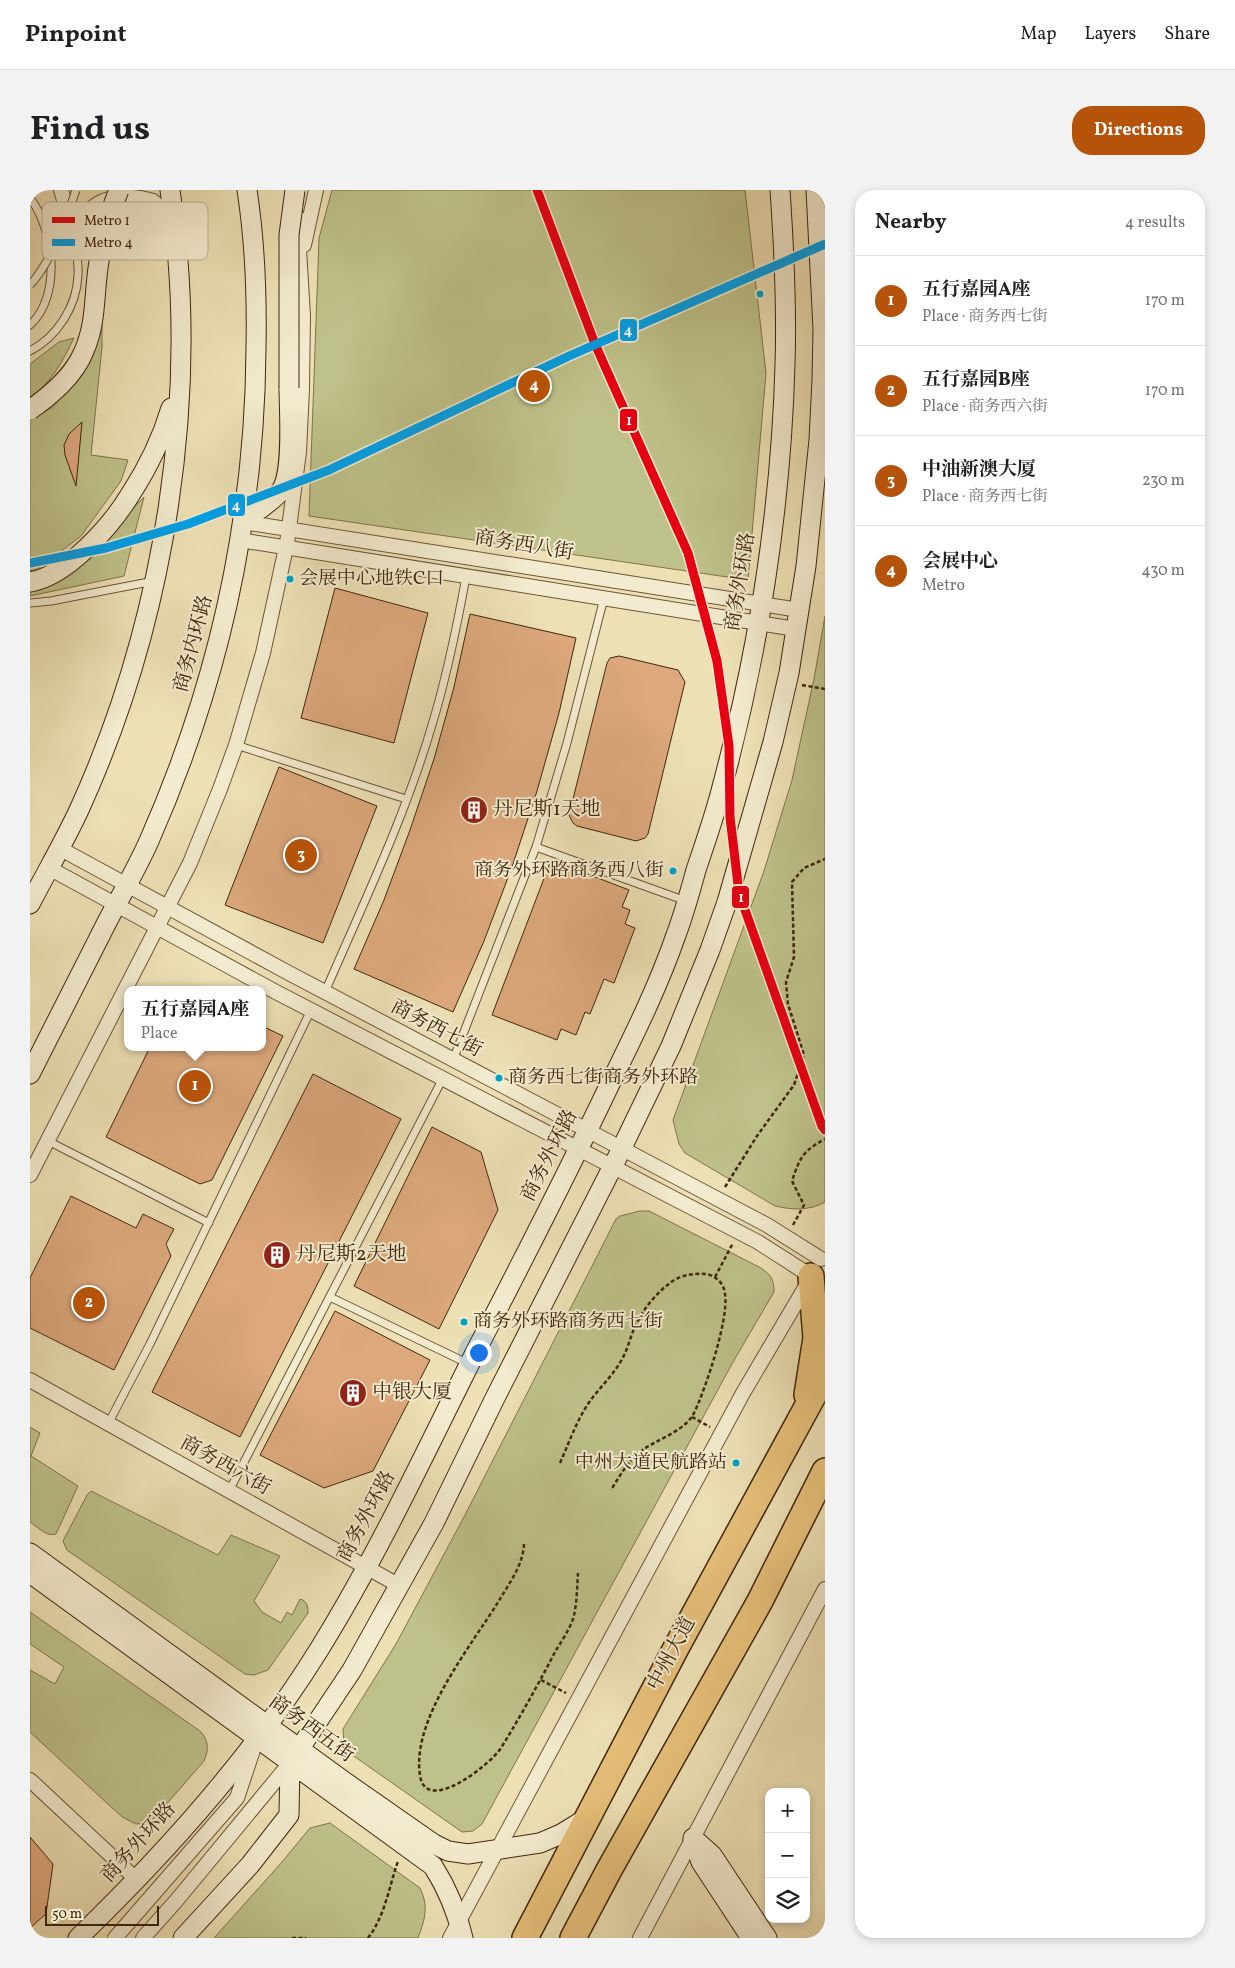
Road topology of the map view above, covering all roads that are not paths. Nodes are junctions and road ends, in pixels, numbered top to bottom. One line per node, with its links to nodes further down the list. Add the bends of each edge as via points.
1 (76, 190): 9 (lane, bridge)
2 (119, 190): 11 (street, bridge)
3 (247, 190): 27 (street, 商务内环路, via 256,307 256,387 253,447)
4 (294, 190): 19 (street); 27 (street, bridge, via 289,235 290,450 285,483 279,493)
5 (316, 190): 19 (street)
6 (780, 190): 36 (street, 商务外环路, via 785,369 775,507)
7 (816, 190): 20 (street)
8 (30, 198): 13 (lane)
9 (72, 202)
10 (94, 202): 12 (street, via 121,190 137,193)
11 (115, 202)
12 (154, 202)
13 (42, 217)
14 (46, 260): 21 (lane, bridge)
15 (51, 260): 23 (lane, via 47,299 38,318)
16 (76, 260): 24 (lane, via 78,275 67,314 57,331)
17 (100, 260): 26 (street, bridge, via 93,325 84,353 65,381)
18 (177, 260): 25 (street)
19 (300, 260): 28 (street, via 302,388 299,452)
20 (823, 282): 22 (street)
21 (30, 284)
22 (823, 304): 37 (street, via 819,440)
23 (30, 325)
24 (30, 352)
25 (179, 383): 32 (street, via 166,523); 33 (street, via 164,430 130,496 107,525 67,565)
26 (30, 410)
27 (243, 522): 28 (street, 商务西八街); 29 (street, 商务内环路)
28 (289, 529): 30 (street); 36 (street, 商务西八街)
29 (240, 540): 30 (street, 商务西八街); 45 (street, 商务内环路, via 219,642 200,708 163,808)
30 (286, 548): 31 (street, 商务西八街); 40 (street, via 263,653)
31 (466, 576): 34 (street, 商务西八街); 41 (lane, via 453,650 432,726)
32 (154, 581): 35 (lane); 43 (street, via 127,684 106,745)
33 (30, 582)
34 (604, 598): 38 (street, 商务西八街); 42 (lane, via 570,734)
35 (30, 603)
36 (761, 604): 37 (street, 商务西八街); 38 (street, 商务外环路)
37 (799, 610): 39 (street)
38 (758, 623): 39 (street, 商务西八街); 46 (street, 商务外环路, via 722,791)
39 (796, 629): 61 (street, via 786,683 756,800 710,950 671,1046)
40 (236, 745): 41 (lane); 49 (street, via 190,863)
41 (406, 799): 53 (lane)
42 (536, 847): 46 (lane); 55 (lane)
43 (59, 848): 44 (street); 45 (street, 商务西七街)
44 (49, 868): 47 (street); 48 (street, 商务西七街)
45 (126, 885): 48 (street, 商务内环路); 49 (street, 商务西七街)
46 (687, 901): 58 (street, 商务外环路, via 676,937 636,1030)
47 (30, 904)
48 (116, 905): 50 (street, 商务西七街); 56 (street, 商务内环路)
49 (167, 907): 50 (street); 53 (street, 商务西七街)
50 (157, 927): 51 (street); 54 (street, 商务西七街)
51 (127, 986)
52 (124, 992): 59 (street)
53 (325, 992): 55 (street, 商务西七街)
54 (311, 1010): 57 (street, 商务西七街); 64 (lane)
55 (453, 1060): 58 (street, 商务西七街)
56 (30, 1074)
57 (443, 1078): 60 (street, 商务西七街); 66 (lane)
58 (588, 1131): 60 (street, 商务外环路); 61 (street, 商务西七街)
59 (48, 1141): 63 (street); 64 (lane)
60 (579, 1149): 62 (street, 商务西七街); 67 (street, 商务外环路)
61 (622, 1149): 62 (street); 65 (street, 商务西七街, via 787,1238)
62 (613, 1167): 65 (street, 商务西七街, via 738,1232); 77 (street)
63 (30, 1175)
64 (209, 1223): 71 (lane)
65 (819, 1262): 70 (highway, via 816,1338); 84 (street, via 721,1432)
66 (330, 1297): 67 (lane); 73 (lane)
67 (469, 1364): 75 (street, 商务外环路)
68 (825, 1374): 70 (highway, 中州大道)
69 (30, 1380): 71 (street, 商务西六街)
70 (804, 1412): 82 (highway, 中州大道, via 680,1639)
71 (108, 1424): 73 (street, 商务西六街)
72 (825, 1471): 92 (highway, via 760,1602)
73 (229, 1491): 75 (street, 商务西六街)
74 (30, 1553): 79 (street, 商务西五街)
75 (366, 1567): 77 (street, 商务西六街); 79 (street, 商务外环路, via 320,1649)
76 (30, 1573): 79 (street, 商务西五街)
77 (400, 1586): 80 (street, via 352,1670)
78 (825, 1589): 83 (street)
79 (262, 1732): 80 (street, 商务西五街); 85 (street, 商务外环路, via 194,1816); 88 (street, via 237,1798)
80 (295, 1756): 84 (street, 商务西五街, via 448,1851 468,1854); 86 (street, 商务西五街, via 433,1866 443,1882); 89 (street); 90 (street, via 289,1815 250,1865)
81 (30, 1780): 85 (street)
82 (588, 1817): 84 (street, 商务西五街, via 540,1843); 91 (highway, 中州大道)
83 (693, 1838): 93 (street); 94 (street, via 701,1862); 95 (street, via 712,1855)
84 (497, 1850): 86 (street)
85 (136, 1879): 87 (street, 商务外环路)
86 (458, 1933)
87 (78, 1938)
88 (115, 1938)
89 (143, 1938)
90 (184, 1938)
91 (525, 1938)
92 (573, 1938)
93 (640, 1938)
94 (751, 1938)
95 (767, 1938)

